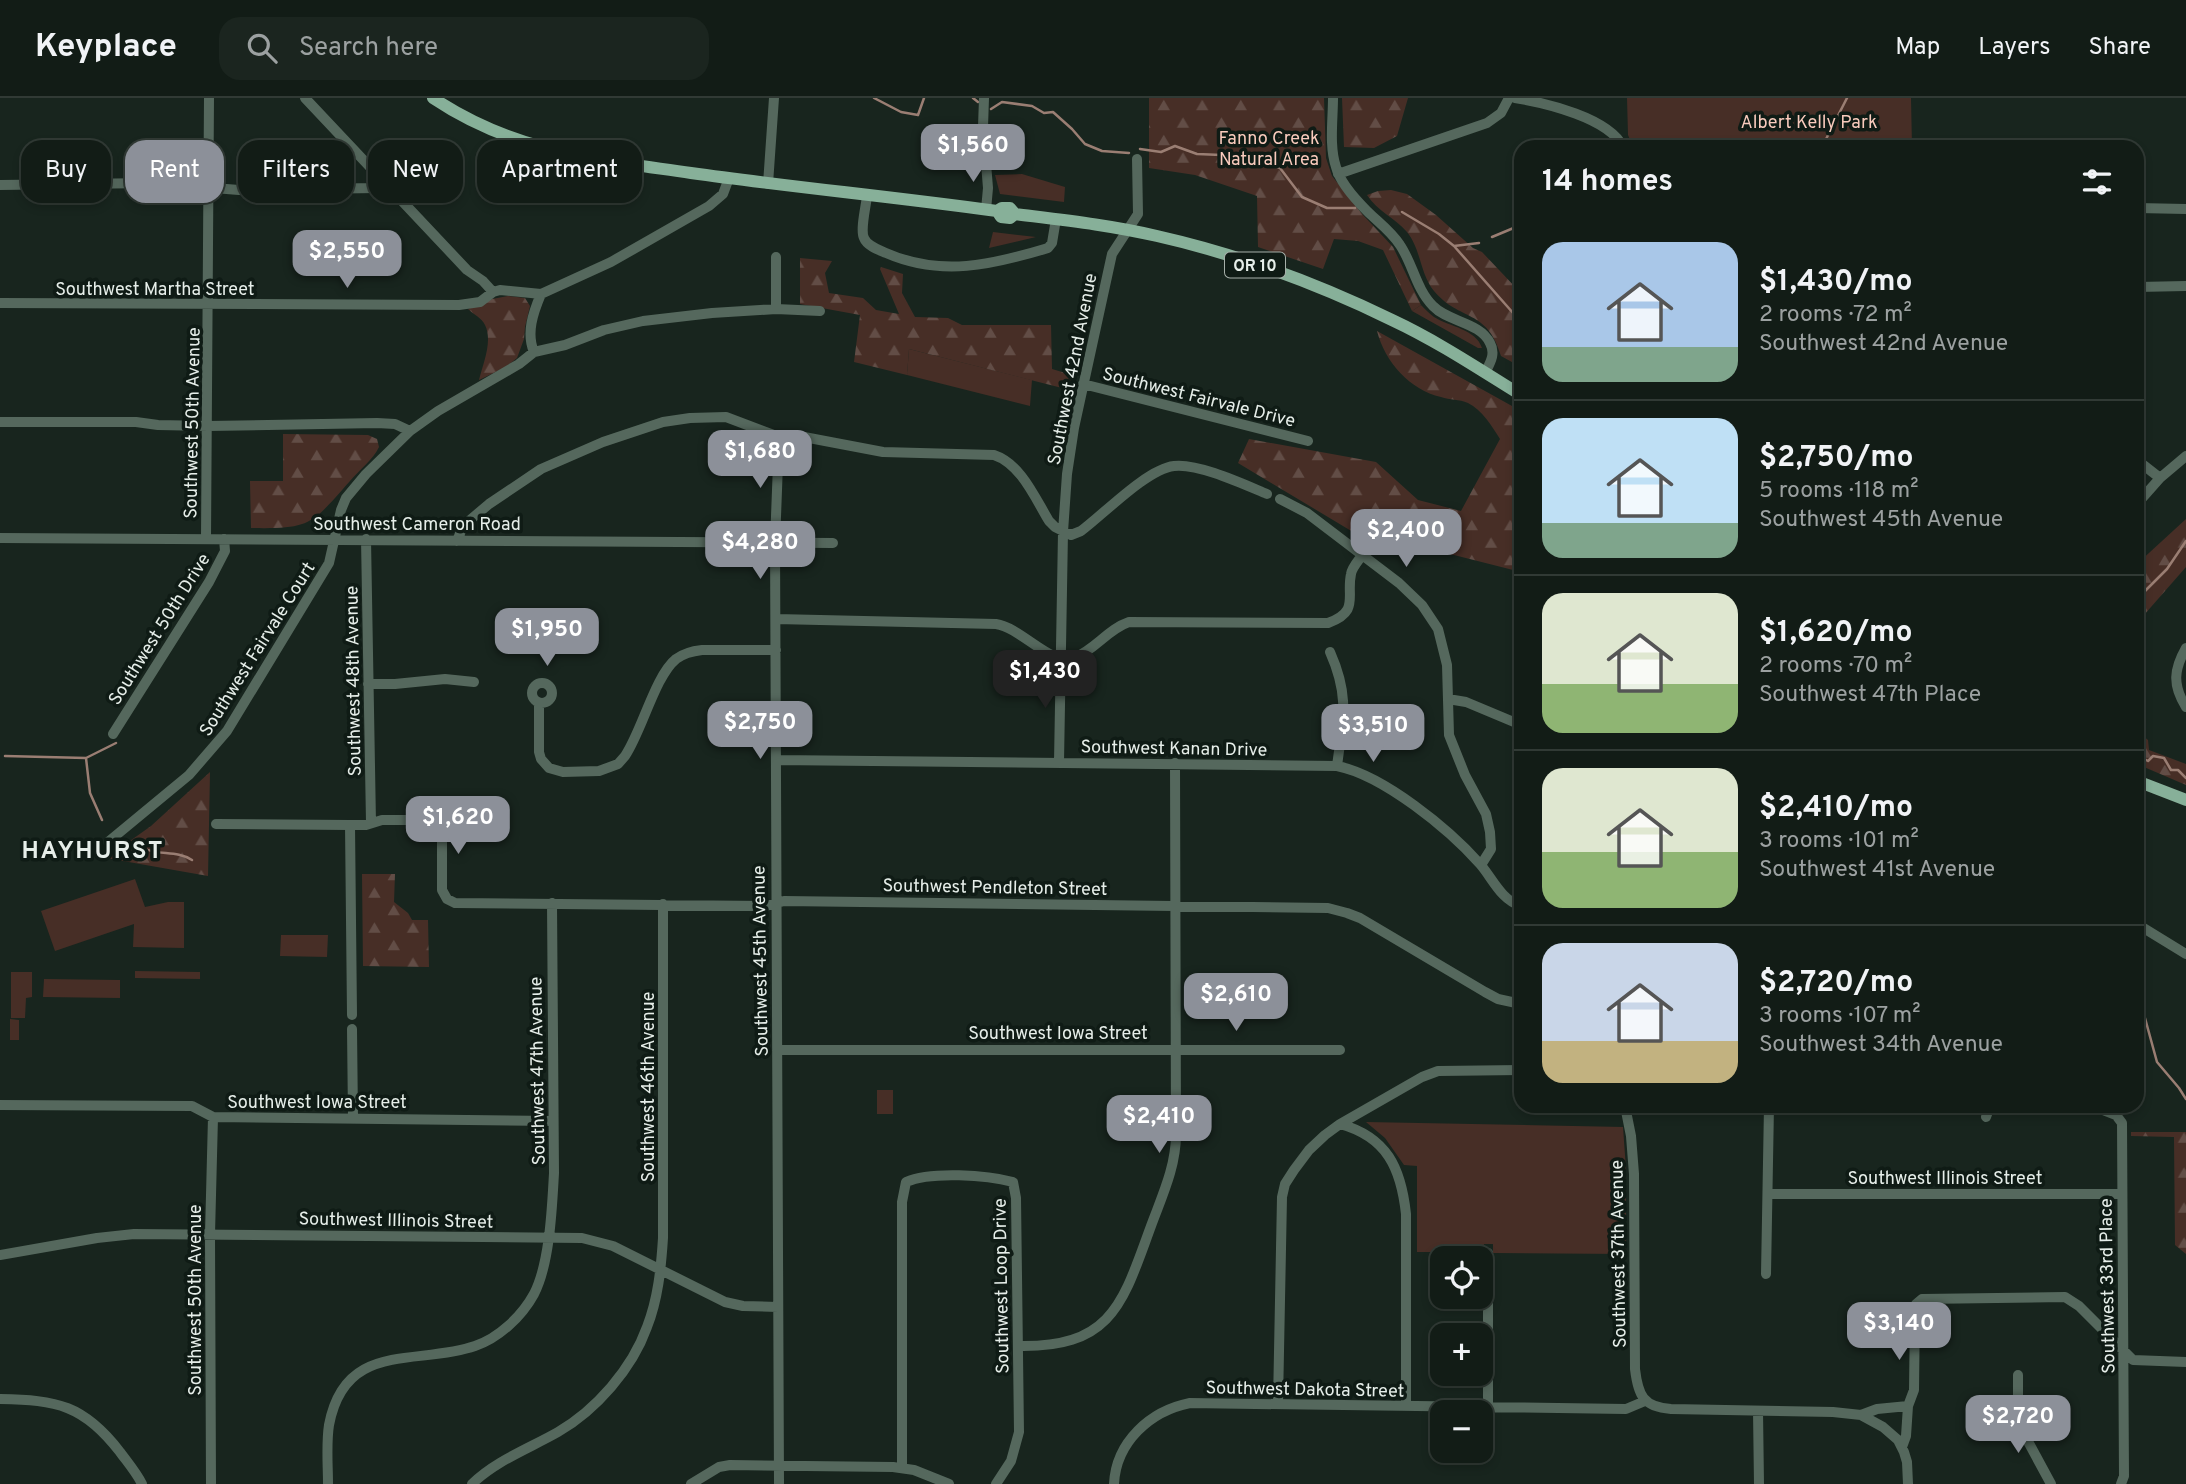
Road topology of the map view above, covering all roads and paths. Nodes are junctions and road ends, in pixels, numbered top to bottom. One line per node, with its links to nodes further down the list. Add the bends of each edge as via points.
1 (209, 98): 9 (street, Southwest 50th Avenue)
2 (304, 98): 12 (street)
3 (433, 98): 14 (main road, OR 10, via 489,130 543,148)
4 (775, 98): 16 (street)
5 (984, 98): 25 (street)
6 (1333, 98): 13 (street)
7 (1509, 98): 13 (street, via 1501,113 1487,123)
8 (1515, 98): 10 (street, via 1564,110 1598,124)
9 (209, 140)
10 (1618, 140)
11 (1137, 159): 27 (street, Southwest 42nd Avenue, via 1139,210)
12 (368, 164)
13 (1338, 174): 38 (street, via 1355,198 1392,232 1430,304 1488,339 1493,356)
14 (729, 178): 16 (main road, OR 10); 32 (street, via 723,194 709,206 611,262)
15 (125, 183): 17 (street)
16 (768, 184): 20 (main road, OR 10)
17 (0, 185)
18 (368, 188): 19 (street)
19 (224, 189)
20 (867, 196): 25 (main road, OR 10); 26 (street, via 863,233 868,244 932,267 977,265 1048,248)
21 (208, 203): 34 (street, Southwest 50th Avenue)
22 (405, 203): 31 (street)
23 (2144, 208): 24 (street)
24 (2186, 209)
25 (992, 211): 26 (main road, OR 10, via 1001,217 1015,214)
26 (1056, 219): 27 (main road, OR 10)
27 (1127, 230): 38 (main road, OR 10, via 1239,259 1334,294 1402,325); 39 (street, Southwest 42nd Avenue, via 1112,254)
28 (776, 257): 35 (street)
29 (2186, 286): 30 (street)
30 (2144, 287)
31 (493, 292): 32 (street, Southwest Martha Street); 34 (street, Southwest Martha Street, via 480,302 459,305)
32 (541, 294): 37 (street, via 530,332)
33 (0, 303): 34 (street, Southwest Martha Street)
34 (209, 306): 42 (street, Southwest 50th Avenue)
35 (776, 309): 36 (street, Southwest Fairvale Court); 37 (street, Southwest Fairvale Court, via 643,321)
36 (820, 311)
37 (534, 352): 43 (street, Southwest Fairvale Court)
38 (1485, 373): 40 (main road, OR 10)
39 (1083, 384): 45 (street, Southwest Fairvale Drive); 52 (street, Southwest 42nd Avenue, via 1070,450)
40 (1514, 391)
41 (0, 422): 42 (street)
42 (208, 426): 43 (street, via 377,423 395,424); 54 (street, Southwest 50th Avenue)
43 (410, 432): 56 (street, Southwest Fairvale Court, via 353,488)
44 (779, 437): 52 (street, via 804,437 883,452 994,455 1016,469 1049,521); 58 (street, via 717,415 639,430 541,469 463,526); 59 (street, Southwest 45th Avenue)
45 (1308, 441)
46 (2186, 456): 48 (street)
47 (2144, 465): 48 (street)
48 (2160, 478): 50 (street)
49 (1267, 494): 52 (street, via 1191,467 1170,466 1149,477 1081,531)
50 (2144, 496)
51 (1280, 499): 61 (street)
52 (1063, 532): 66 (street, Southwest 42nd Avenue)
53 (0, 538): 54 (street, Southwest Cameron Road)
54 (206, 539): 55 (street, Southwest Cameron Road)
55 (224, 539): 56 (street, Southwest Cameron Road); 73 (street, Southwest 50th Drive, via 225,551 209,582)
56 (333, 539): 57 (street, Southwest Cameron Road); 85 (street, Southwest Fairvale Court, via 329,563 226,731 189,775)
57 (366, 539): 58 (street, Southwest Cameron Road); 68 (street, Southwest 48th Avenue)
58 (457, 541): 59 (street, Southwest Cameron Road)
59 (775, 542): 60 (street, Southwest Cameron Road); 62 (street, Southwest 45th Avenue)
60 (833, 543)
61 (1363, 554): 66 (street, via 1351,574 1350,604 1341,617 1328,624 1129,622 1077,657); 69 (street, via 1408,591 1433,620 1444,647)
62 (776, 619): 64 (street, Southwest 45th Avenue); 66 (street, via 996,624 1015,630)
63 (2186, 648): 71 (street, via 2176,669 2177,687)
64 (776, 650): 70 (street, via 702,650 680,656 664,674 625,757 604,770 563,772 546,765 539,752); 74 (street, Southwest 45th Avenue)
65 (1330, 652): 77 (street, via 1344,697)
66 (1062, 659): 75 (street, Southwest 42nd Avenue)
67 (474, 682): 68 (street, via 445,679)
68 (368, 684): 81 (street, Southwest 48th Avenue)
69 (1448, 699): 72 (street); 86 (street, via 1448,735 1490,832 1491,849)
70 (539, 704)
71 (2186, 707)
72 (1514, 721)
73 (113, 734)
74 (776, 760): 75 (street, Southwest Kanan Drive); 90 (street, Southwest 45th Avenue)
75 (1059, 762): 76 (street, Southwest Kanan Drive)
76 (1175, 763): 77 (street, Southwest Kanan Drive); 91 (street)
77 (1337, 766): 86 (street, Southwest Kanan Drive, via 1365,777 1438,822)
78 (2144, 784): 79 (main road)
79 (2186, 800)
80 (442, 820): 81 (street); 83 (street); 88 (street, Southwest Pendleton Street, via 442,890 447,899 456,903)
81 (371, 823): 84 (street)
82 (216, 824): 84 (street)
83 (477, 824)
84 (351, 825): 95 (street)
85 (108, 842)
86 (1481, 865): 87 (street, Southwest Kanan Drive)
87 (1514, 903)
88 (552, 904): 89 (street, Southwest Pendleton Street); 109 (street, Southwest 47th Avenue)
89 (663, 904): 90 (street, Southwest Pendleton Street); 116 (street, Southwest 46th Avenue)
90 (775, 904): 91 (street, Southwest Pendleton Street); 98 (street, Southwest 45th Avenue)
91 (1174, 905): 94 (street, Southwest Pendleton Street, via 1342,911 1492,996); 97 (street)
92 (2144, 928): 93 (street)
93 (2186, 954)
94 (1514, 1002)
95 (352, 1016)
96 (352, 1029): 108 (street)
97 (1176, 1048): 98 (street, Southwest Iowa Street); 99 (street, Southwest Iowa Street); 120 (street, via 1175,1156 1122,1299 1107,1319 1074,1339 1056,1345)
98 (777, 1050): 118 (street, Southwest 45th Avenue)
99 (1340, 1050)
100 (1514, 1070): 110 (street, via 1429,1073)
101 (0, 1105): 106 (street, Southwest Iowa Street, via 192,1106)
102 (1626, 1113): 126 (street, Southwest 37th Avenue, via 1634,1174 1635,1369)
103 (1769, 1113): 111 (street)
104 (1987, 1113): 107 (street)
105 (2111, 1113): 112 (street, Southwest 33rd Place, via 2122,1123)
106 (213, 1117): 108 (street, Southwest Iowa Street); 113 (street, Southwest 50th Avenue)
107 (1986, 1117)
108 (353, 1118): 109 (street, Southwest Iowa Street)
109 (553, 1121): 114 (street, Southwest 47th Avenue, via 554,1185)
110 (1339, 1124): 127 (street, via 1309,1150 1285,1184 1282,1197); 128 (street, via 1367,1134 1390,1159 1399,1177 1406,1214)
111 (1768, 1194): 112 (street, Southwest Illinois Street); 117 (street)
112 (2122, 1194): 121 (street, Southwest 33rd Place)
113 (210, 1234): 114 (street, Southwest Illinois Street); 115 (street, Southwest Illinois Street, via 124,1234); 138 (street, Southwest 50th Avenue)
114 (548, 1238): 116 (street, Southwest Illinois Street, via 598,1241); 139 (street, Southwest 47th Avenue, via 535,1293 496,1335 476,1346 382,1360 343,1389 329,1426)
115 (0, 1255)
116 (661, 1269): 118 (street, Southwest Illinois Street, via 725,1301); 140 (street, Southwest 46th Avenue, via 647,1328 619,1377 581,1416 483,1473)
117 (1766, 1274)
118 (778, 1307): 135 (street, Southwest 45th Avenue)
119 (1488, 1309): 125 (street)
120 (1018, 1346): 136 (street, Southwest Loop Drive, via 1013,1182 983,1176 925,1177 906,1182 902,1202); 144 (street, Southwest Loop Drive, via 1019,1432 1011,1461)
121 (2124, 1353): 122 (street, via 2138,1362); 129 (street, via 2065,1297 1928,1298 1918,1301 1915,1308 1914,1391); 149 (street, Southwest 33rd Place)
122 (2186, 1362)
123 (2018, 1376): 148 (street, via 2018,1423)
124 (0, 1399): 137 (street, via 47,1402 84,1416 107,1435)
125 (1488, 1400)
126 (1645, 1401): 131 (street, Southwest Dakota Street, via 1626,1409); 132 (street, Southwest Dakota Street, via 1664,1408)
127 (1278, 1403): 128 (street, Southwest Dakota Street); 145 (street, Southwest Dakota Street, via 1190,1403 1161,1413 1128,1443)
128 (1406, 1406): 130 (street, Southwest Dakota Street)
129 (1908, 1406): 133 (street); 134 (street)
130 (1430, 1407)
131 (1493, 1408)
132 (1758, 1410): 133 (street, Southwest Dakota Street); 146 (street)
133 (1861, 1415): 134 (street, Southwest Dakota Street, via 1877,1422)
134 (1902, 1447): 147 (street)
135 (779, 1466): 136 (street); 141 (street, via 719,1467); 142 (street, Southwest 45th Avenue)
136 (902, 1468): 143 (street)
137 (142, 1484)
138 (211, 1484)
139 (328, 1484)
140 (472, 1484)
141 (691, 1484)
142 (779, 1484)
143 (949, 1484)
144 (996, 1484)
145 (1114, 1484)
146 (1759, 1484)
147 (1908, 1484)
148 (2051, 1484)
149 (2121, 1484)

